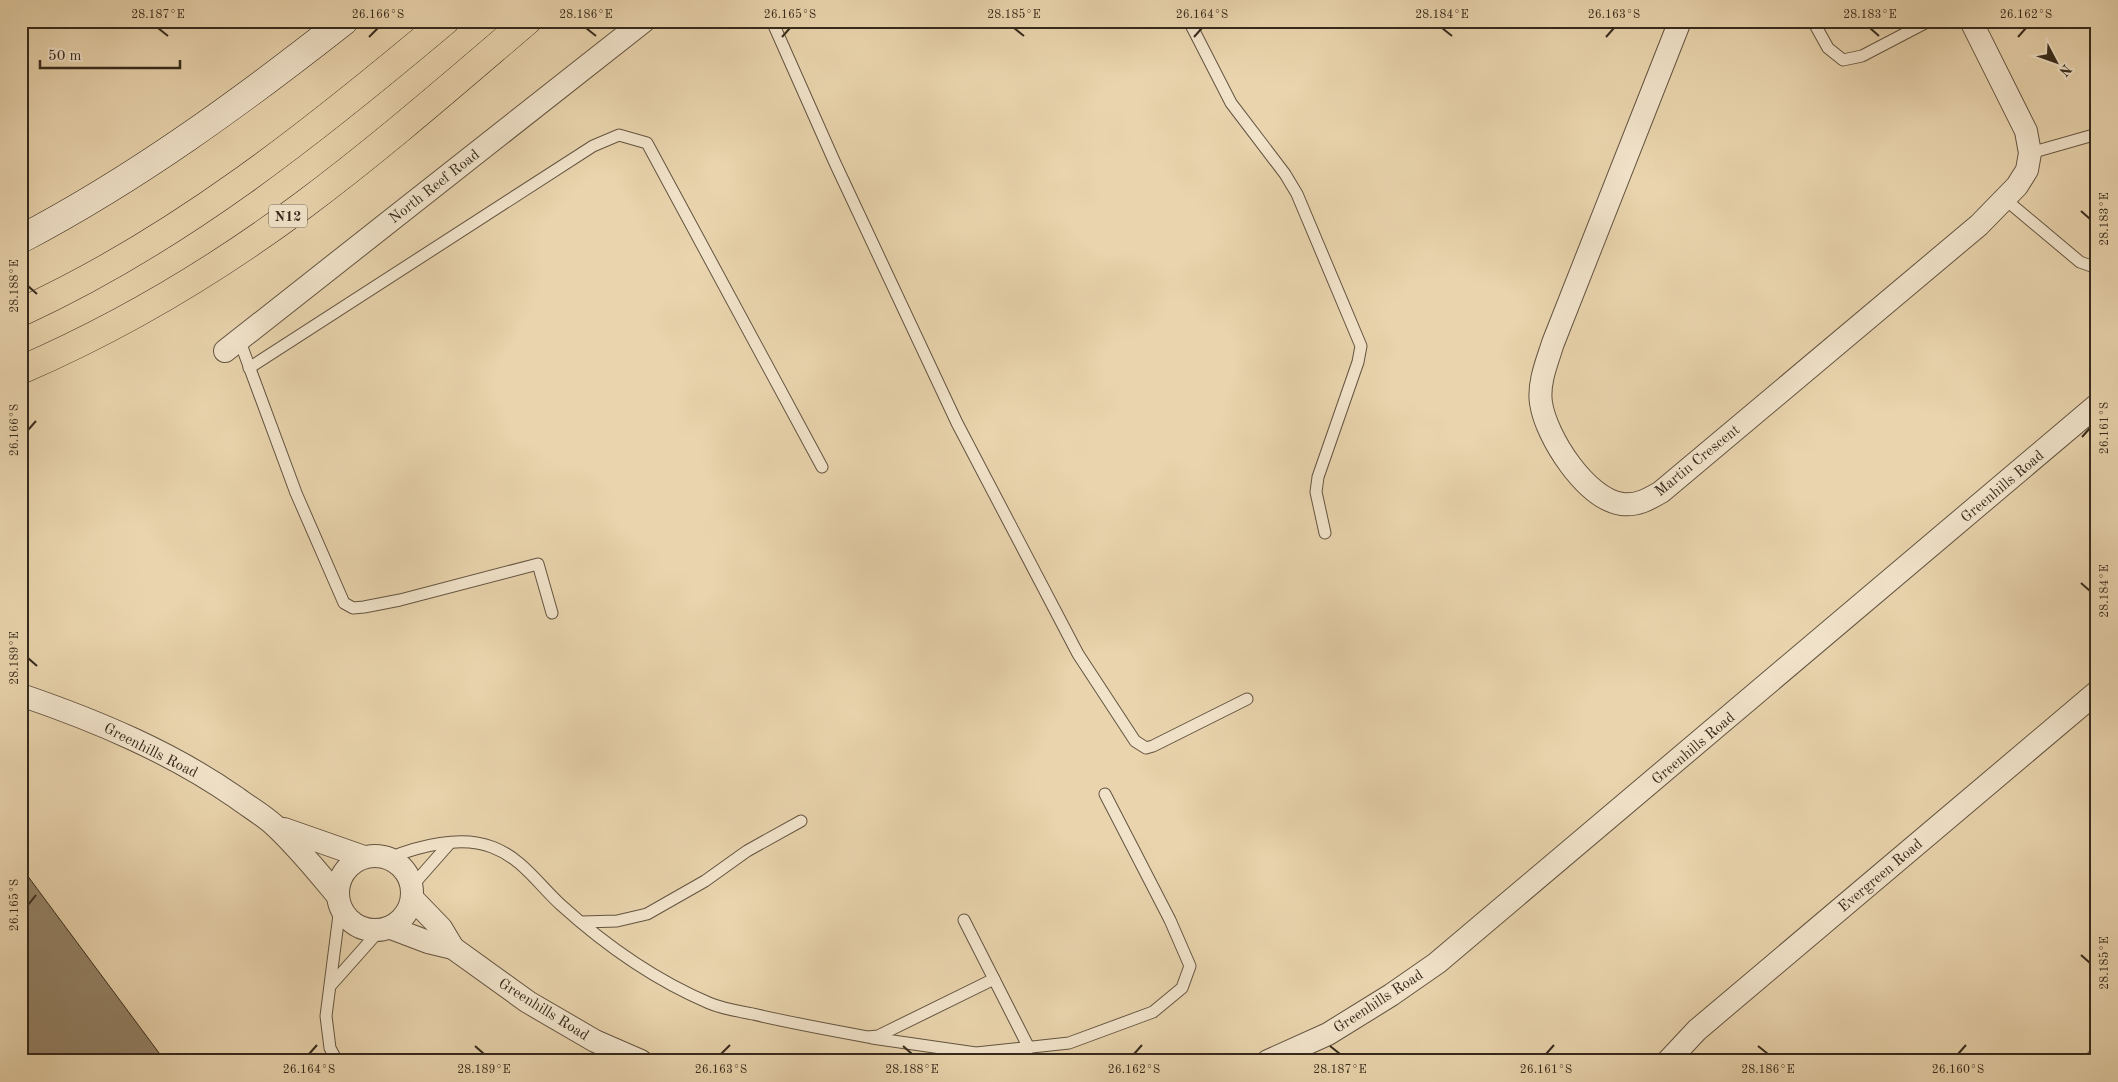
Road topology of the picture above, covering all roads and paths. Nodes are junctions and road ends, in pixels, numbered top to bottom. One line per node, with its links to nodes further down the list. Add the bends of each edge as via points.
1 (344, 21): 14 (main road, via 168,152)
2 (445, 21): 16 (highway, via 264,167 172,230 49,300)
3 (528, 21): 19 (highway, N12, via 358,162 248,244 118,322)
4 (644, 21): 17 (street, North Reef Road)
5 (772, 21): 26 (lane, via 957,423 1078,654 1135,741 1146,748 1153,746)
6 (1189, 21): 22 (lane, via 1231,103 1297,194 1361,346 1318,477 1316,492)
7 (1680, 21): 13 (street, Martin Crescent, via 1553,343 1541,385 1542,409 1551,431 1564,454 1600,496 1632,504 1644,502 1661,492)
8 (1813, 21): 9 (lane, via 1828,48 1843,60 1862,56)
9 (1929, 21)
10 (1971, 21): 12 (street, via 2026,131)
11 (2097, 134): 12 (lane)
12 (2030, 154): 13 (street, Martin Crescent, via 2027,170)
13 (2006, 200): 15 (lane, via 2080,262)
14 (21, 239)
15 (2097, 266)
16 (21, 312)
17 (232, 345): 18 (lane)
18 (249, 368): 21 (lane, via 593,146 619,135 647,143); 23 (lane, via 296,493 344,603 353,608 400,600 538,564)
19 (21, 370)
20 (2097, 405): 45 (street, Greenhills Road, via 1437,963 1328,1034)
21 (822, 467)
22 (1325, 533)
23 (552, 613)
24 (2097, 692): 46 (street, Evergreen Road, via 1697,1030)
25 (21, 695): 29 (street, Greenhills Road, via 84,716 148,745 217,785)
26 (1247, 699)
27 (1106, 794): 42 (lane, via 1190,966 1182,988 1153,1012 1069,1043)
28 (801, 821): 36 (lane, via 647,914 617,921)
29 (272, 823): 31 (street, Greenhills Road); 34 (street, Greenhills Road, via 299,850)
30 (449, 844): 32 (lane, via 413,849); 33 (lane); 36 (lane, via 484,845 517,860)
31 (364, 858): 32 (street); 34 (street, via 344,872 339,883)
32 (389, 858): 33 (street, via 403,869)
33 (412, 892): 37 (street, via 409,910 401,920); 38 (street, Greenhills Road)
34 (339, 902): 37 (street, via 346,918 356,926 367,930); 40 (lane)
35 (964, 920): 39 (lane)
36 (582, 922): 41 (lane, via 636,964 709,1003)
37 (385, 929): 38 (street, Greenhills Road); 40 (lane)
38 (453, 948): 44 (street, Greenhills Road, via 528,1002 595,1041)
39 (994, 978): 41 (lane, via 878,1036); 42 (lane)
40 (330, 985): 43 (lane, via 326,1016 330,1048)
41 (868, 1037): 42 (lane, via 976,1054)
42 (1029, 1048)
43 (337, 1061)
44 (641, 1061)
45 (1268, 1061)
46 (1668, 1061)

